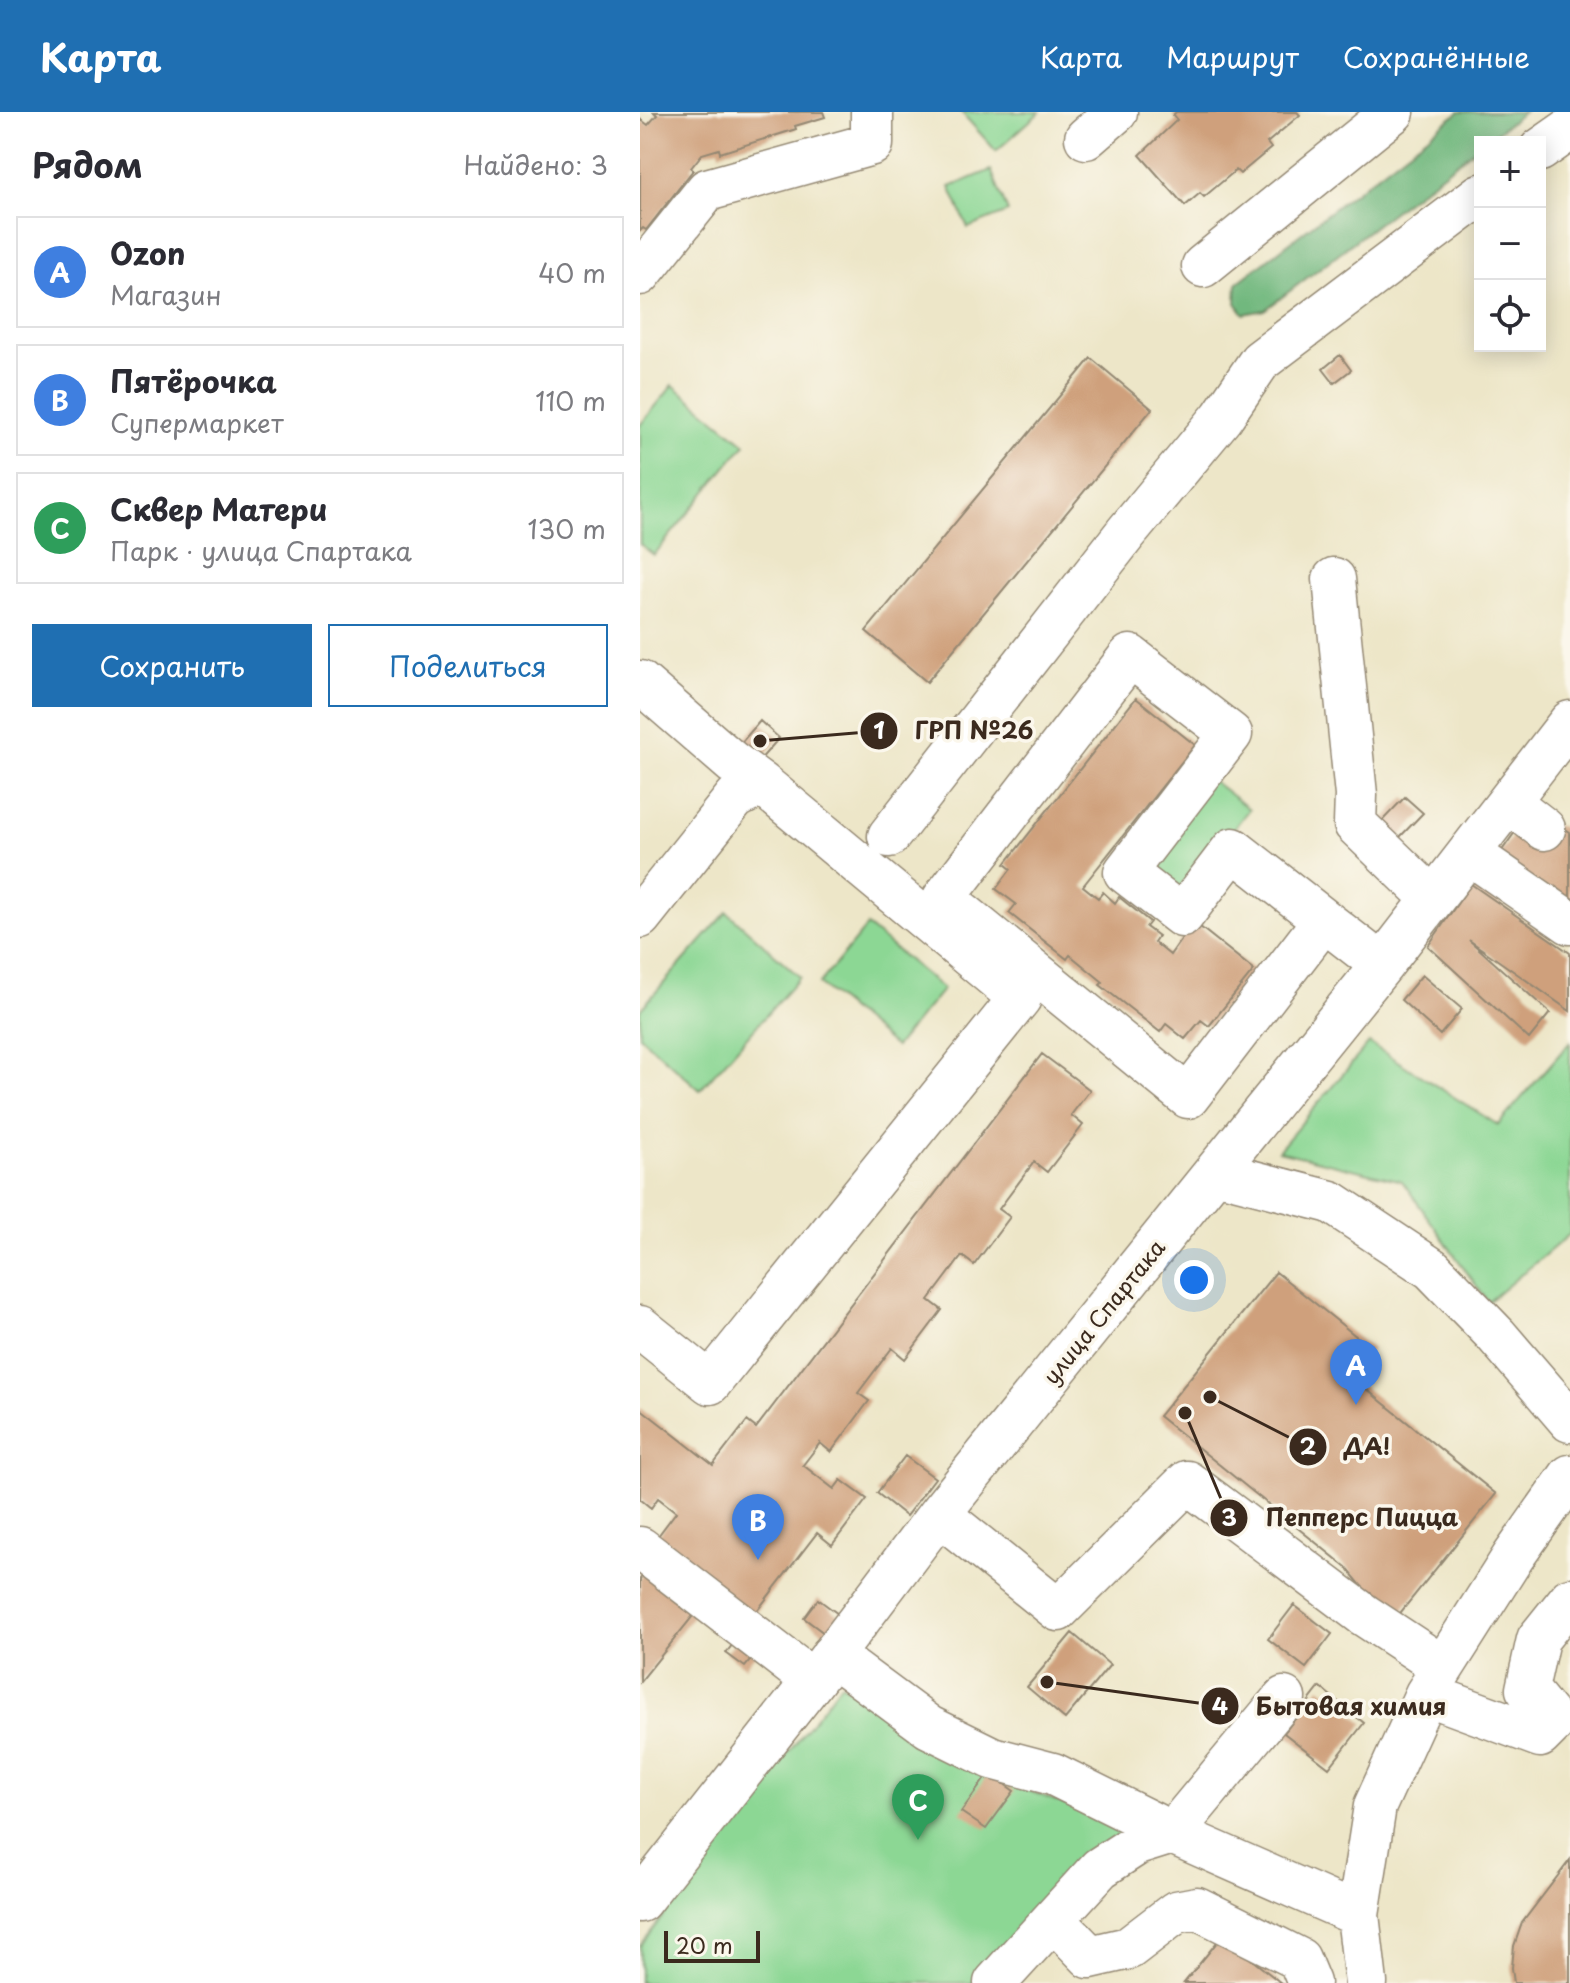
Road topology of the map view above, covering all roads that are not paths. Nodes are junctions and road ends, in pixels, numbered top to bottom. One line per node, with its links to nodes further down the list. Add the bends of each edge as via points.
1 (872, 112): 7 (street, via 872,144 707,190)
2 (1393, 112): 6 (street)
3 (1570, 129): 4 (street)
4 (1546, 146)
5 (1474, 200): 15 (street, via 1260,361 1222,417)
6 (1203, 266)
7 (640, 274)
8 (1334, 579): 17 (street, via 1355,824)
9 (640, 682): 12 (street)
10 (1570, 722): 11 (street, улица Спартака)
11 (1556, 768): 13 (street, улица Спартака)
12 (762, 784): 18 (street, via 735,798); 23 (street, via 1020,998 710,1383)
13 (1509, 802): 14 (street); 16 (street, улица Спартака)
14 (1544, 829)
15 (889, 836)
16 (1469, 853): 17 (street, улица Спартака); 20 (street)
17 (1433, 899): 21 (street, улица Спартака)
18 (640, 917)
19 (1324, 920): 19 (street, via 1188,1097 944,898 1130,656 1231,734 1125,872 1182,916 1233,849); 21 (street)
20 (1570, 923)
21 (1382, 965): 22 (street, улица Спартака)
22 (1215, 1172): 24 (street, via 1331,1202 1432,1269); 26 (street, улица Спартака)
23 (640, 1327)
24 (1570, 1421)
25 (1570, 1476): 30 (street)
26 (939, 1514): 29 (street, улица Спартака); 30 (street, via 1058,1610 1187,1482 1364,1615)
27 (640, 1548): 29 (street, via 772,1652)
28 (1570, 1599): 32 (street, via 1538,1639 1527,1689)
29 (823, 1668): 33 (street, via 992,1758 1053,1774); 34 (street, улица Спартака)
30 (1434, 1680): 32 (street, via 1540,1736); 35 (street, via 1375,1806)
31 (1284, 1698): 33 (street)
32 (1562, 1728)
33 (1172, 1833): 35 (street); 36 (street, via 1137,1844 1100,1868)
34 (640, 1901)
35 (1358, 1915): 40 (street)
36 (1054, 1920): 37 (street); 38 (street)
37 (1079, 1970): 39 (street, via 1129,1948 1176,1912 1197,1908 1299,1959)
38 (995, 1983)
39 (1309, 1983)
40 (1366, 1983)

